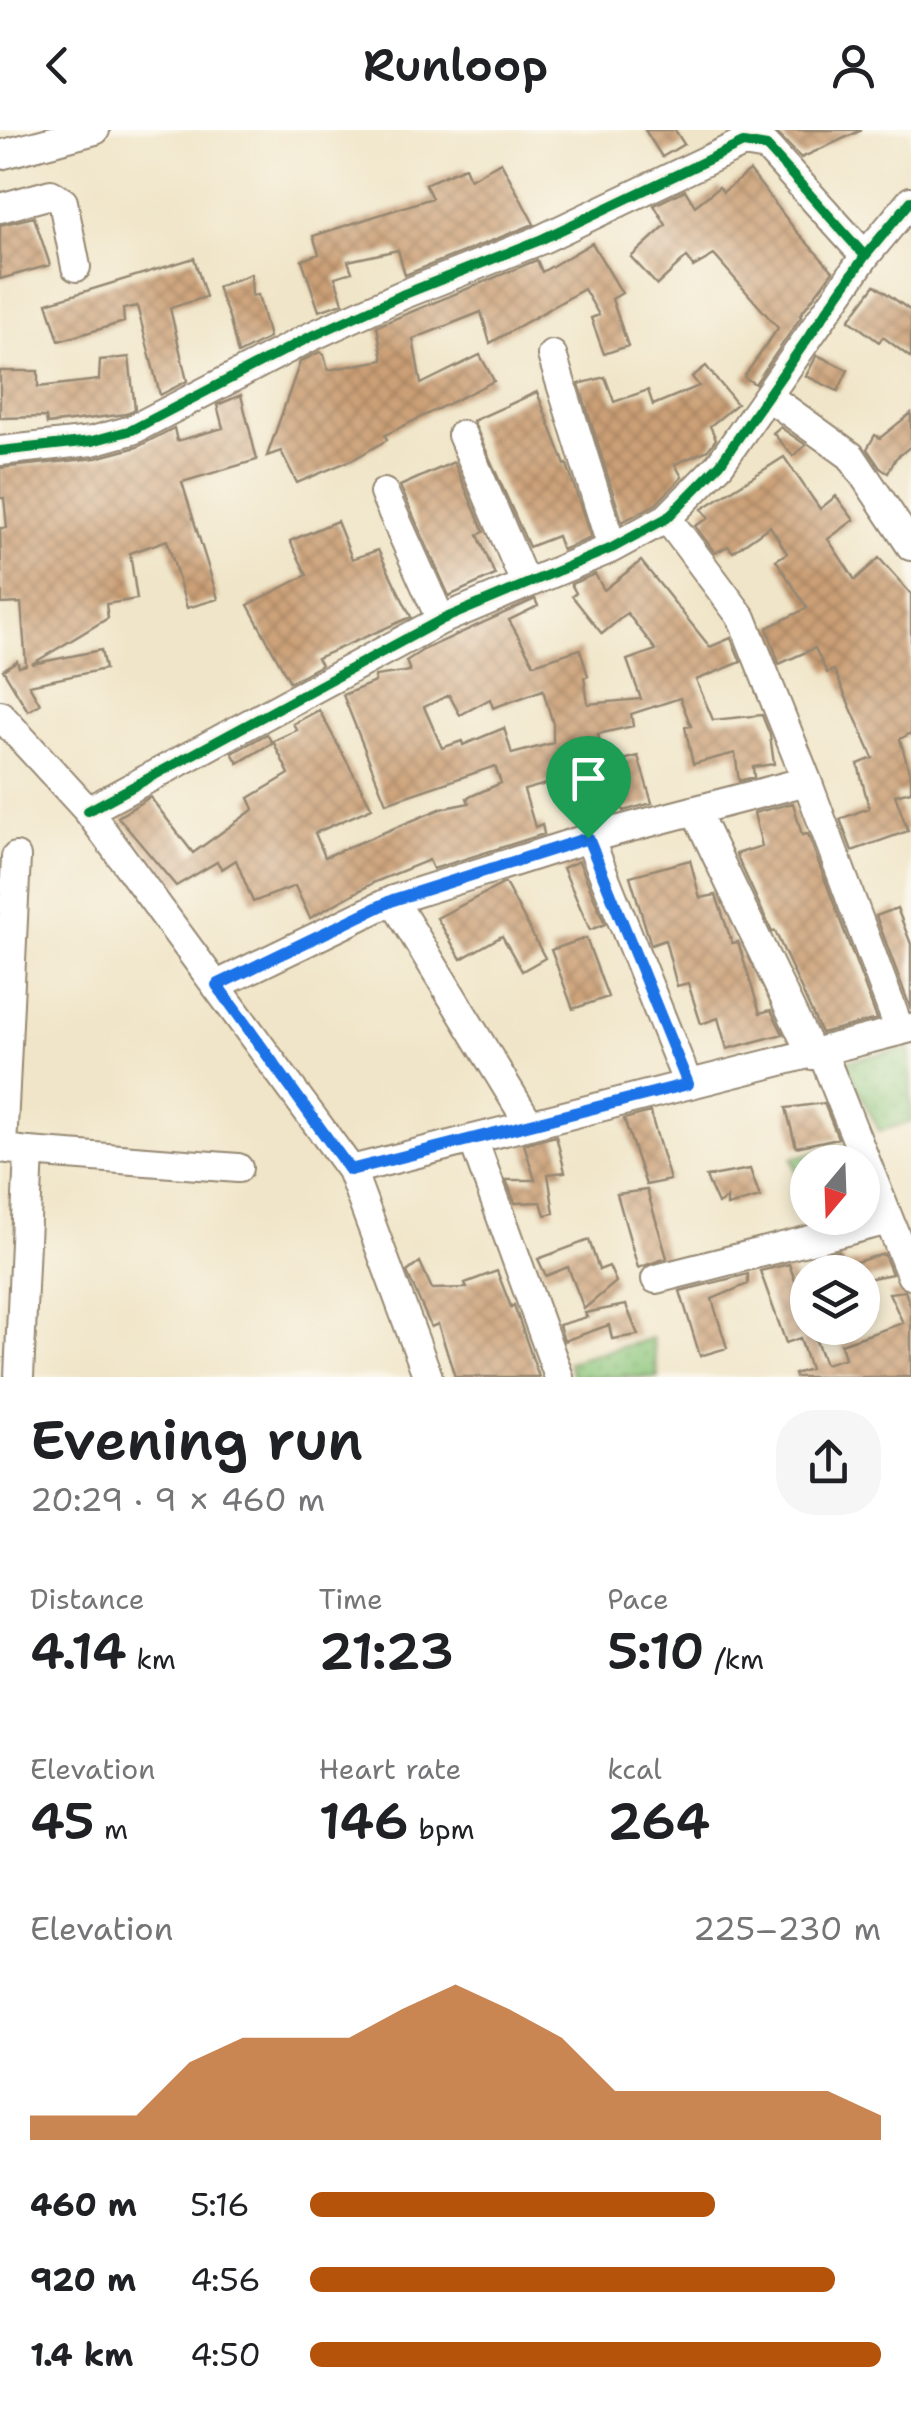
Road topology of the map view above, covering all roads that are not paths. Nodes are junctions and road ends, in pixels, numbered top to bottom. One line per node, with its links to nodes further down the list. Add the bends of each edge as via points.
1 (95, 130): 2 (street)
2 (0, 155)
3 (910, 206): 5 (street)
4 (0, 208): 6 (street, via 57,196)
5 (865, 256): 8 (street); 10 (street, via 767,147 743,143 540,240 340,324 132,430)
6 (76, 267)
7 (552, 354): 14 (street)
8 (769, 396): 12 (street, via 720,464); 13 (street, via 852,456)
9 (462, 435): 15 (street)
10 (0, 451)
11 (384, 493): 16 (street)
12 (667, 518): 14 (street); 18 (street, via 742,618)
13 (911, 546)
14 (612, 548): 15 (street)
15 (525, 583): 16 (street)
16 (440, 620): 20 (street)
17 (1, 718): 20 (street)
18 (807, 780): 19 (street); 25 (street)
19 (695, 810): 21 (street); 26 (street)
20 (88, 811): 24 (street)
21 (588, 838): 23 (street); 27 (street)
22 (16, 856): 30 (street)
23 (393, 900): 24 (street); 28 (street)
24 (217, 985): 32 (street)
25 (905, 1030): 26 (street)
26 (817, 1054): 27 (street); 33 (street)
27 (688, 1084): 28 (street)
28 (530, 1125): 29 (street)
29 (473, 1139): 32 (street); 38 (street)
30 (10, 1149): 31 (street); 36 (street)
31 (238, 1168)
32 (350, 1170): 37 (street)
33 (889, 1220): 34 (street); 35 (street)
34 (911, 1274)
35 (656, 1279)
36 (18, 1377)
37 (428, 1377)
38 (559, 1377)

